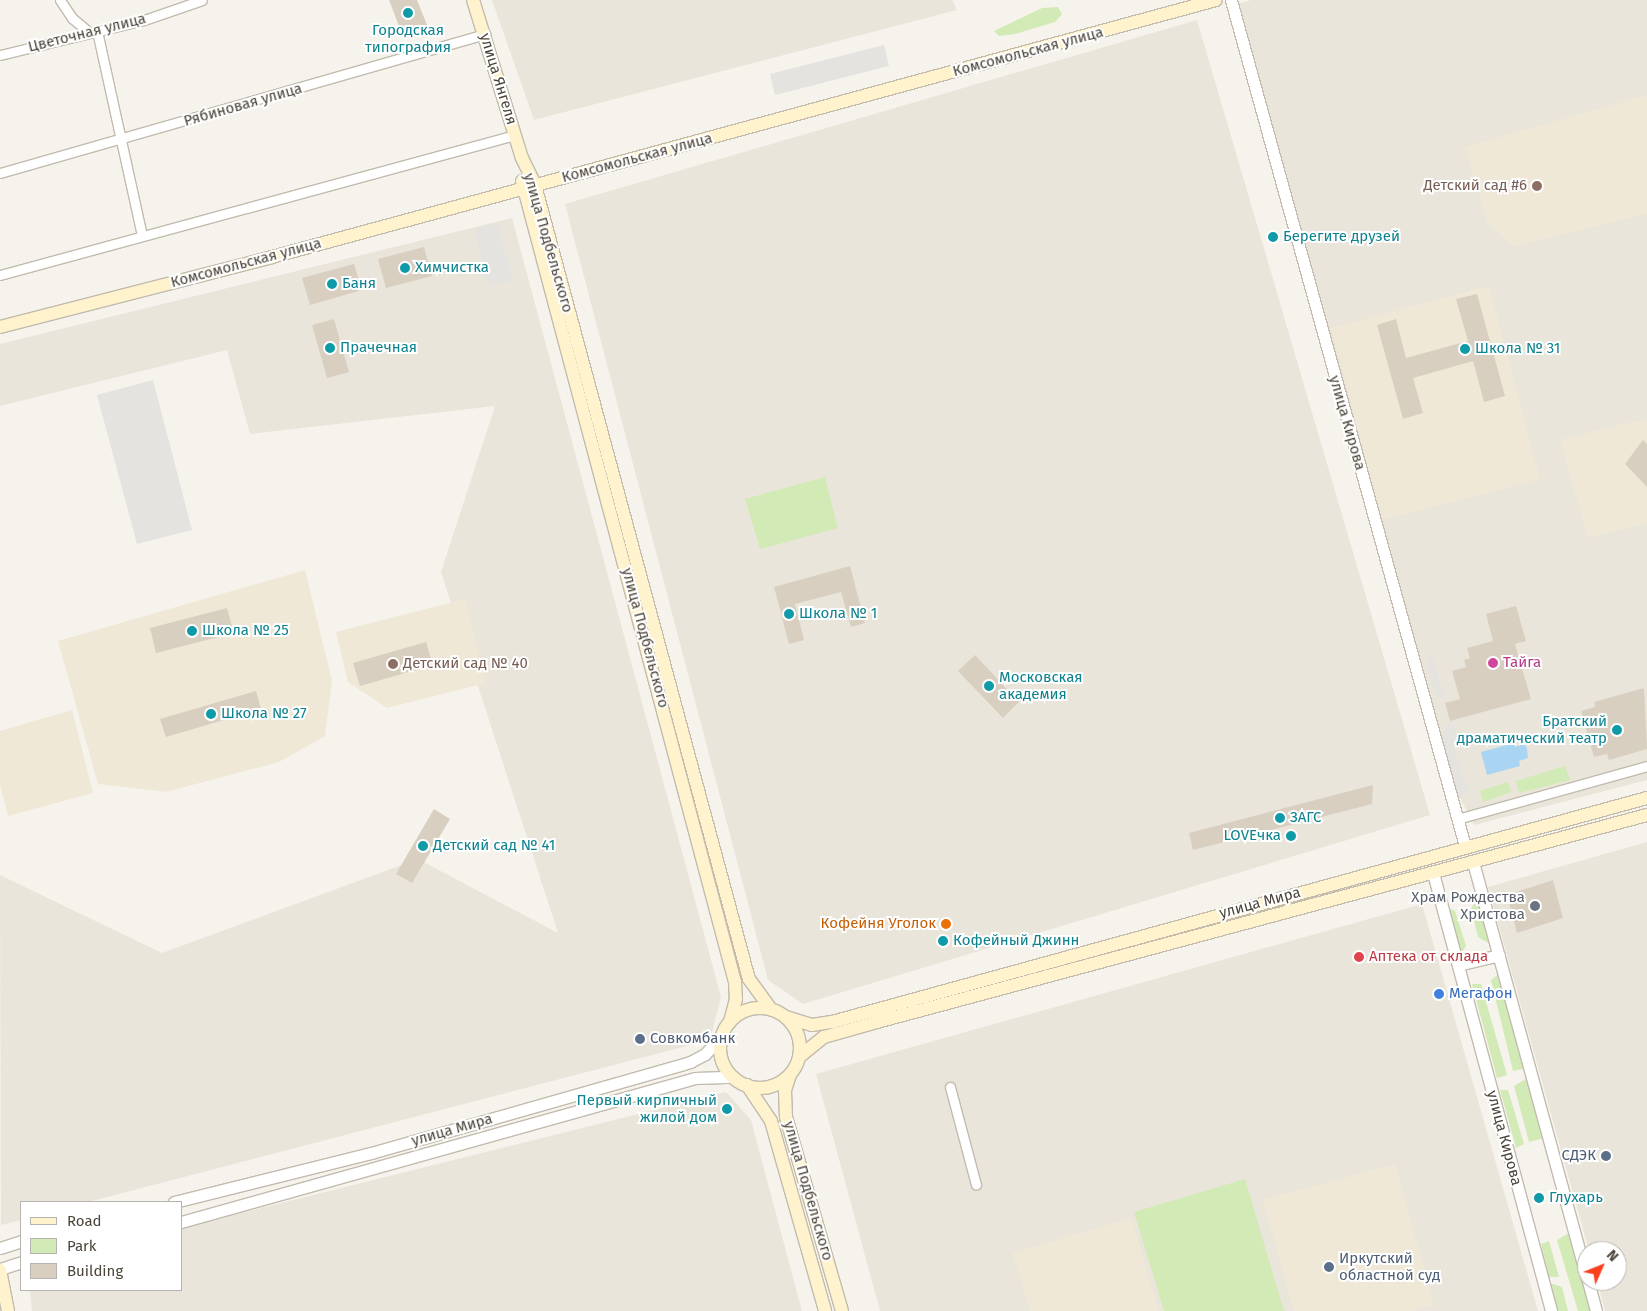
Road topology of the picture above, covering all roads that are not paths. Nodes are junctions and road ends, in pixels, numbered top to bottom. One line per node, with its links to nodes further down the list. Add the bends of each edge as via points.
1 (60, 0): 8 (street, via 72,18)
2 (174, 0): 7 (street)
3 (202, 0): 7 (street, Цветочная улица)
4 (473, 0): 9 (main road, улица Янгеля)
5 (1216, 0): 15 (main road, Комсомольская улица)
6 (1231, 0): 23 (street, улица Кирова)
7 (167, 12): 8 (street, Цветочная улица)
8 (93, 32): 10 (street, Цветочная улица); 12 (street)
9 (485, 34): 11 (main road, улица Янгеля); 12 (street, Рябиновая улица)
10 (0, 55)
11 (515, 135): 13 (main road, улица Янгеля); 16 (street)
12 (123, 140): 14 (street, Рябиновая улица); 16 (street)
13 (522, 158): 15 (main road, улица Подбельского)
14 (0, 173)
15 (529, 187): 18 (main road, Комсомольская улица); 19 (main road, улица Подбельского)
16 (142, 236): 17 (street)
17 (0, 275)
18 (0, 327)
19 (571, 344): 33 (main road, улица Подбельского, via 749,979); 35 (main road, улица Подбельского, via 735,982 736,999)
20 (1647, 766): 23 (street)
21 (1647, 798): 24 (main road, улица Мира)
22 (1647, 815): 25 (main road, улица Мира)
23 (1457, 819): 26 (street, улица Кирова)
24 (1541, 827): 25 (main road); 26 (main road, улица Мира)
25 (1546, 842): 27 (main road, улица Мира)
26 (1465, 846): 29 (main road, улица Мира)
27 (1473, 862): 28 (main road, улица Мира); 31 (street)
28 (1433, 873): 30 (main road, улица Мира); 32 (street, улица Кирова)
29 (1283, 897): 30 (main road); 34 (main road, улица Мира, via 820,1024)
30 (1287, 913): 37 (main road, улица Мира, via 824,1037)
31 (1499, 955): 32 (street); 46 (street)
32 (1458, 966): 54 (street, улица Кирова)
33 (771, 1009): 34 (main road); 35 (main road, via 753,1008)
34 (786, 1017): 37 (main road, via 799,1040)
35 (730, 1022): 36 (main road)
36 (721, 1037): 39 (main road, via 721,1055); 43 (street, улица Мира, via 705,1054 690,1062 370,1153)
37 (799, 1057): 38 (main road)
38 (792, 1072): 40 (main road, via 772,1086); 53 (main road, улица Подбельского, via 785,1090 786,1117)
39 (734, 1077): 40 (main road); 44 (street, улица Мира, via 695,1078)
40 (747, 1085): 52 (main road, улица Подбельского, via 771,1121)
41 (950, 1087): 42 (street)
42 (976, 1185)
43 (178, 1201)
44 (182, 1222)
45 (20, 1242): 47 (street)
46 (1577, 1243)
47 (0, 1248)
48 (20, 1262): 49 (street)
49 (0, 1270): 51 (main road)
50 (1590, 1291): 55 (street)
51 (8, 1311)
52 (826, 1311)
53 (842, 1311)
54 (1551, 1311)
55 (1596, 1311)

